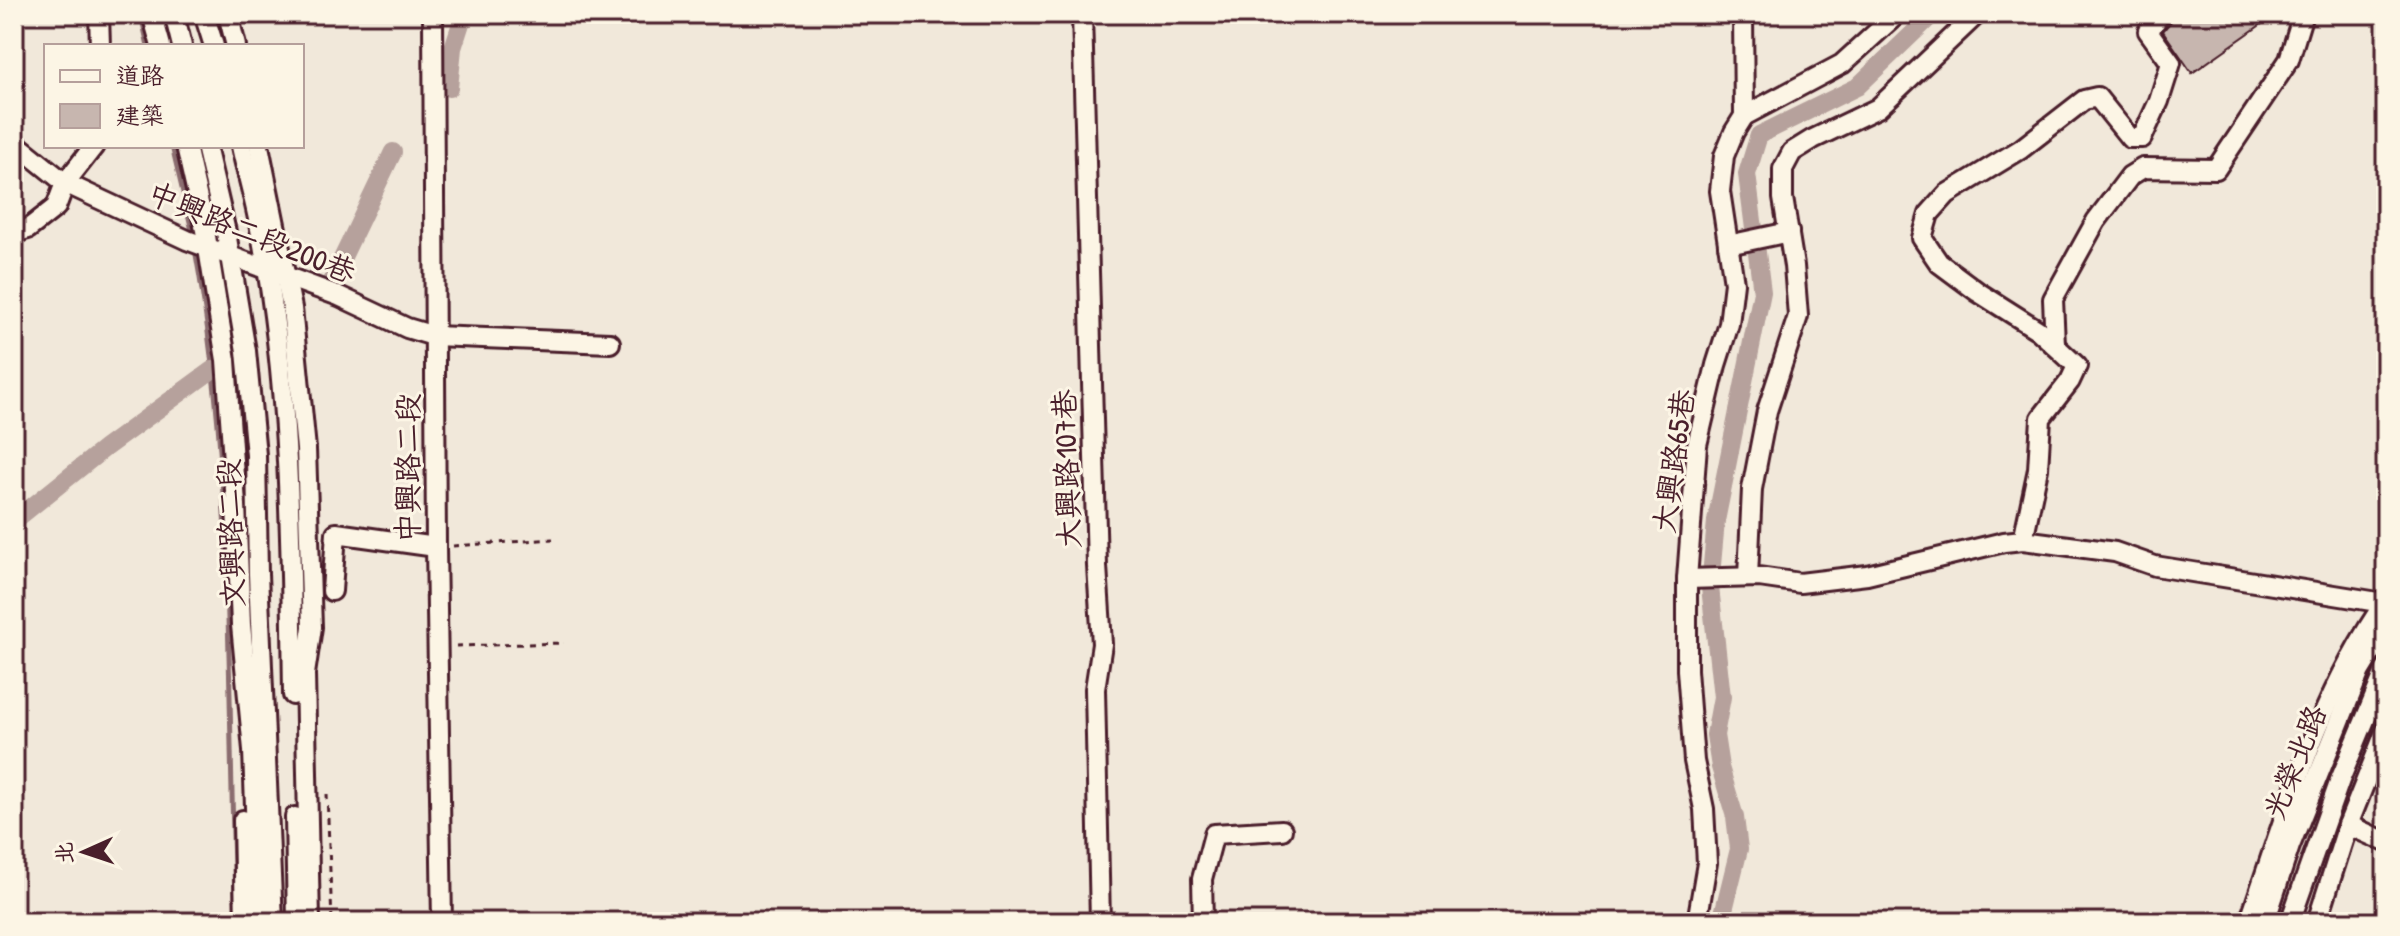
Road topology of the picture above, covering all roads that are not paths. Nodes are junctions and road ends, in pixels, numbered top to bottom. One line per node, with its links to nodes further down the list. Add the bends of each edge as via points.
1 (99, 14): 13 (street)
2 (152, 14): 14 (street)
3 (174, 14): 15 (street)
4 (204, 14): 16 (street)
5 (228, 14): 17 (street)
6 (433, 14): 33 (street, 中興路二段)
7 (1082, 14): 60 (street, 大興路107巷, via 1102,644 1095,689)
8 (1743, 14): 18 (street, 大興路65巷)
9 (1897, 14): 18 (street, via 1842,64)
10 (1977, 14): 26 (street, via 1878,108 1792,152 1782,179)
11 (2161, 14): 35 (street, via 2148,31 2171,63 2142,138 2130,138 2097,97 2084,100 2021,149 1947,194 1929,214 1922,238 1939,263)
12 (2303, 14): 35 (street, via 2289,60 2216,169 2143,168 2130,176 2096,221 2053,299)
13 (100, 44)
14 (160, 44)
15 (182, 44)
16 (213, 44)
17 (236, 44)
18 (1744, 116): 28 (street, 大興路65巷, via 1724,156 1720,191)
19 (14, 142): 25 (street, 中興路二段200巷)
20 (92, 148): 25 (street)
21 (186, 148): 29 (street, 文興路二段)
22 (206, 148): 30 (street, 文興路二段)
23 (241, 148): 31 (street, 文興路二段)
24 (259, 148): 32 (street)
25 (65, 183): 27 (street, via 56,207); 29 (street, 中興路二段200巷)
26 (1789, 232): 28 (street); 39 (street, via 1798,316 1767,411)
27 (14, 233)
28 (1728, 245): 40 (street, 大興路65巷, via 1733,297 1697,445)
29 (208, 247): 30 (street, 中興路二段200巷); 45 (street, 文興路二段, via 226,360)
30 (231, 257): 31 (street, 中興路二段200巷); 38 (street, 文興路二段, via 256,455)
31 (266, 271): 32 (street, 中興路二段200巷); 42 (street, 文興路二段, via 286,449)
32 (287, 278): 33 (street, 中興路二段200巷); 47 (street, via 310,536 312,627)
33 (434, 336): 34 (street, 中興路二段200巷); 37 (street, 中興路二段)
34 (610, 343)
35 (2055, 345): 36 (street, via 2077,366 2041,418 2038,469)
36 (2023, 540): 39 (street, via 1867,575 1800,583); 43 (street)
37 (436, 547): 41 (street, via 336,533); 59 (street, 中興路二段)
38 (258, 574): 45 (street); 48 (street, 文興路二段)
39 (1742, 577): 40 (street)
40 (1692, 579): 62 (street, 大興路65巷, via 1687,670 1707,863)
41 (332, 591)
42 (292, 592): 47 (street); 56 (street, 文興路二段)
43 (2385, 602): 63 (street, via 2312,737)
44 (2386, 628): 64 (street, 光榮北路, via 2360,671)
45 (244, 657): 48 (street); 53 (street); 54 (street, 文興路二段)
46 (2386, 669): 65 (street, 光榮北路)
47 (305, 674): 57 (street); 58 (street, via 316,738)
48 (265, 729): 55 (street, 文興路二段)
49 (2386, 730): 50 (street)
50 (2348, 825): 52 (street); 66 (street)
51 (1282, 830): 61 (street, via 1214,834 1202,879)
52 (2386, 842)
53 (245, 922)
54 (259, 922)
55 (273, 922)
56 (297, 922)
57 (310, 922)
58 (323, 922)
59 (442, 922)
60 (1100, 922)
61 (1203, 922)
62 (1697, 922)
63 (2249, 922)
64 (2265, 922)
65 (2290, 922)
66 (2317, 922)

